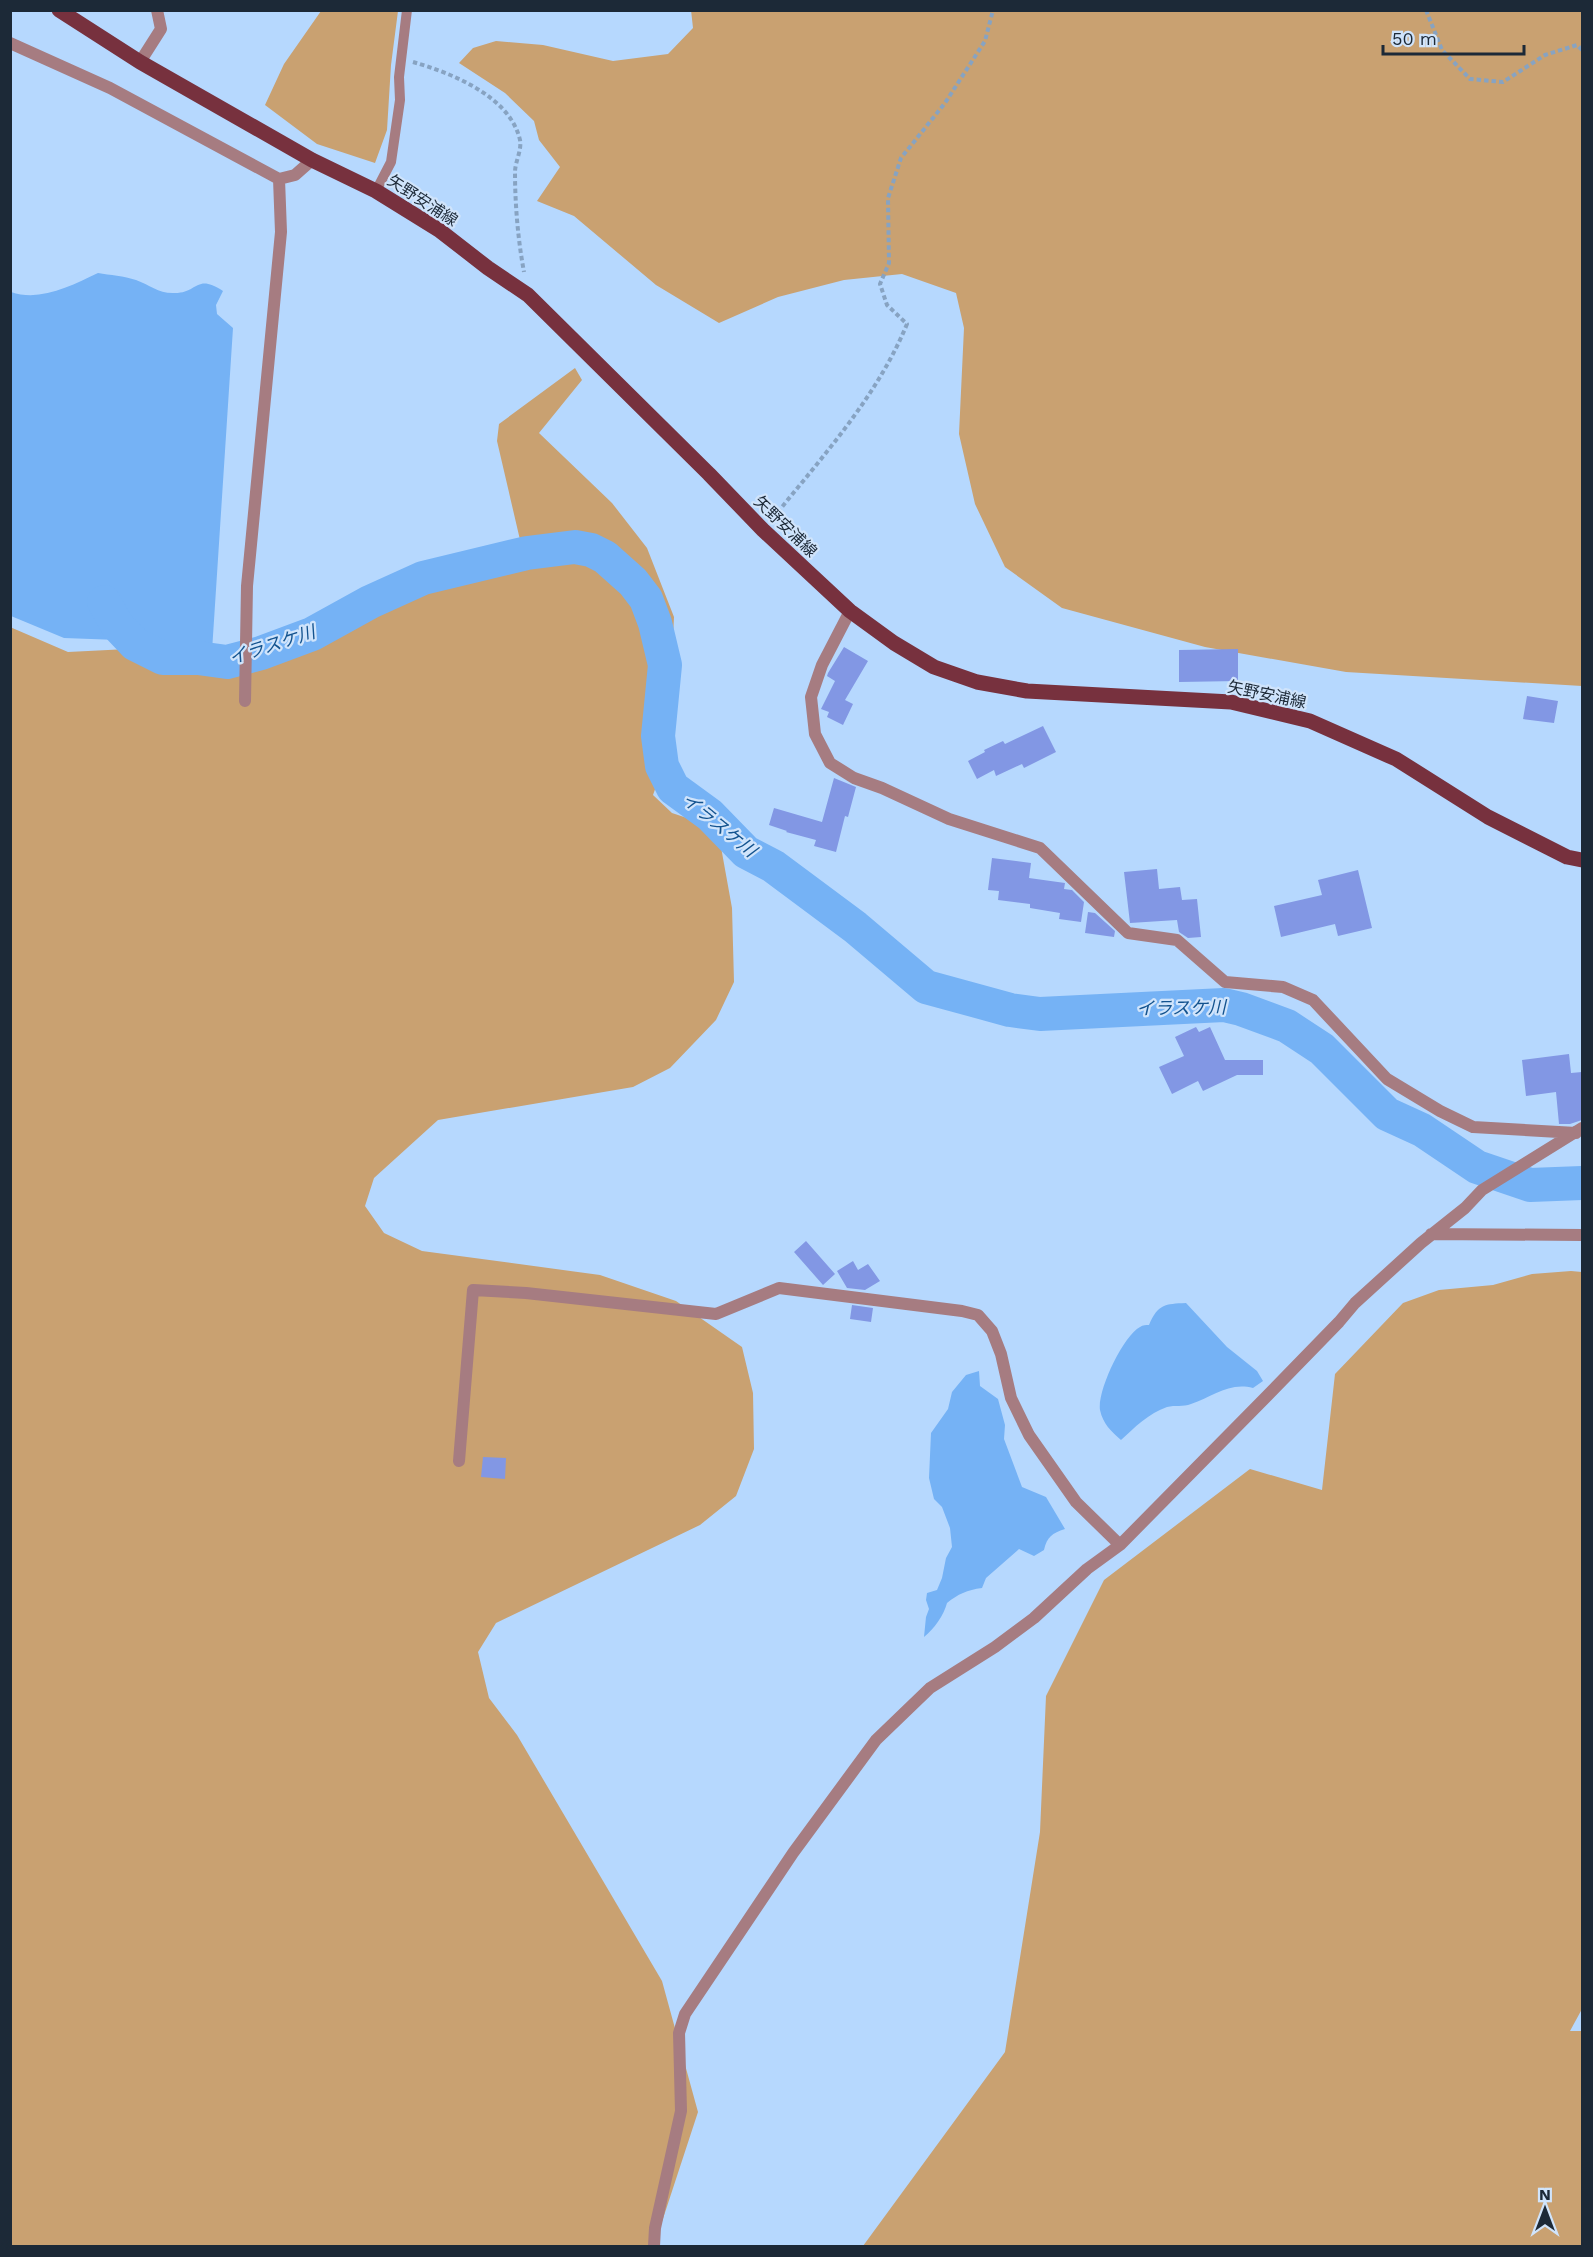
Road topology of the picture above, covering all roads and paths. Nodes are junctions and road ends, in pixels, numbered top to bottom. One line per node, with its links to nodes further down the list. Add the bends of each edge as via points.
1 (59, 10): 9 (main road, 矢野安浦線)
2 (157, 10): 9 (street, via 160,29)
3 (407, 10): 8 (lane)
4 (993, 10): 14 (path, via 985,41 945,103 901,158 888,198 889,263 880,284 887,305 907,324 898,346 833,444)
5 (1426, 10): 7 (path, via 1442,50 1470,79 1503,82 1545,55 1577,45)
6 (10, 43): 11 (street, via 110,88)
7 (1582, 50)
8 (401, 58): 12 (lane, via 400,100 391,162); 13 (path, via 468,82 496,103 512,123 520,142 515,169 517,218)
9 (140, 62): 10 (main road, 矢野安浦線)
10 (312, 160): 11 (street, via 295,175); 12 (main road, 矢野安浦線)
11 (279, 179): 16 (street, via 281,232 247,586)
12 (376, 191): 13 (main road, 矢野安浦線, via 439,230)
13 (528, 295): 14 (main road, 矢野安浦線)
14 (763, 530): 15 (main road, 矢野安浦線)
15 (850, 611): 17 (main road, 矢野安浦線, via 934,667 977,682 1027,691 1231,702 1310,721 1396,759 1488,817 1568,857); 18 (street, via 822,665 811,697 815,734 830,763 854,778 949,819 1040,848 1128,933 1177,940 1225,982 1283,987 1313,1000 1387,1079 1440,1111 1473,1127)
16 (245, 701)
17 (1582, 860)
18 (1579, 1130): 19 (street, via 1482,1190)
19 (1431, 1234): 20 (street); 22 (street, via 1355,1303)
20 (1582, 1235)
21 (459, 1461): 22 (street, via 473,1290 716,1314 779,1288 962,1311 978,1315 992,1331 1011,1398 1029,1435 1076,1502)
22 (1120, 1545): 23 (street, via 1087,1569 1034,1618 930,1688 876,1740 694,1997 679,2033 681,2111)
23 (654, 2247)

